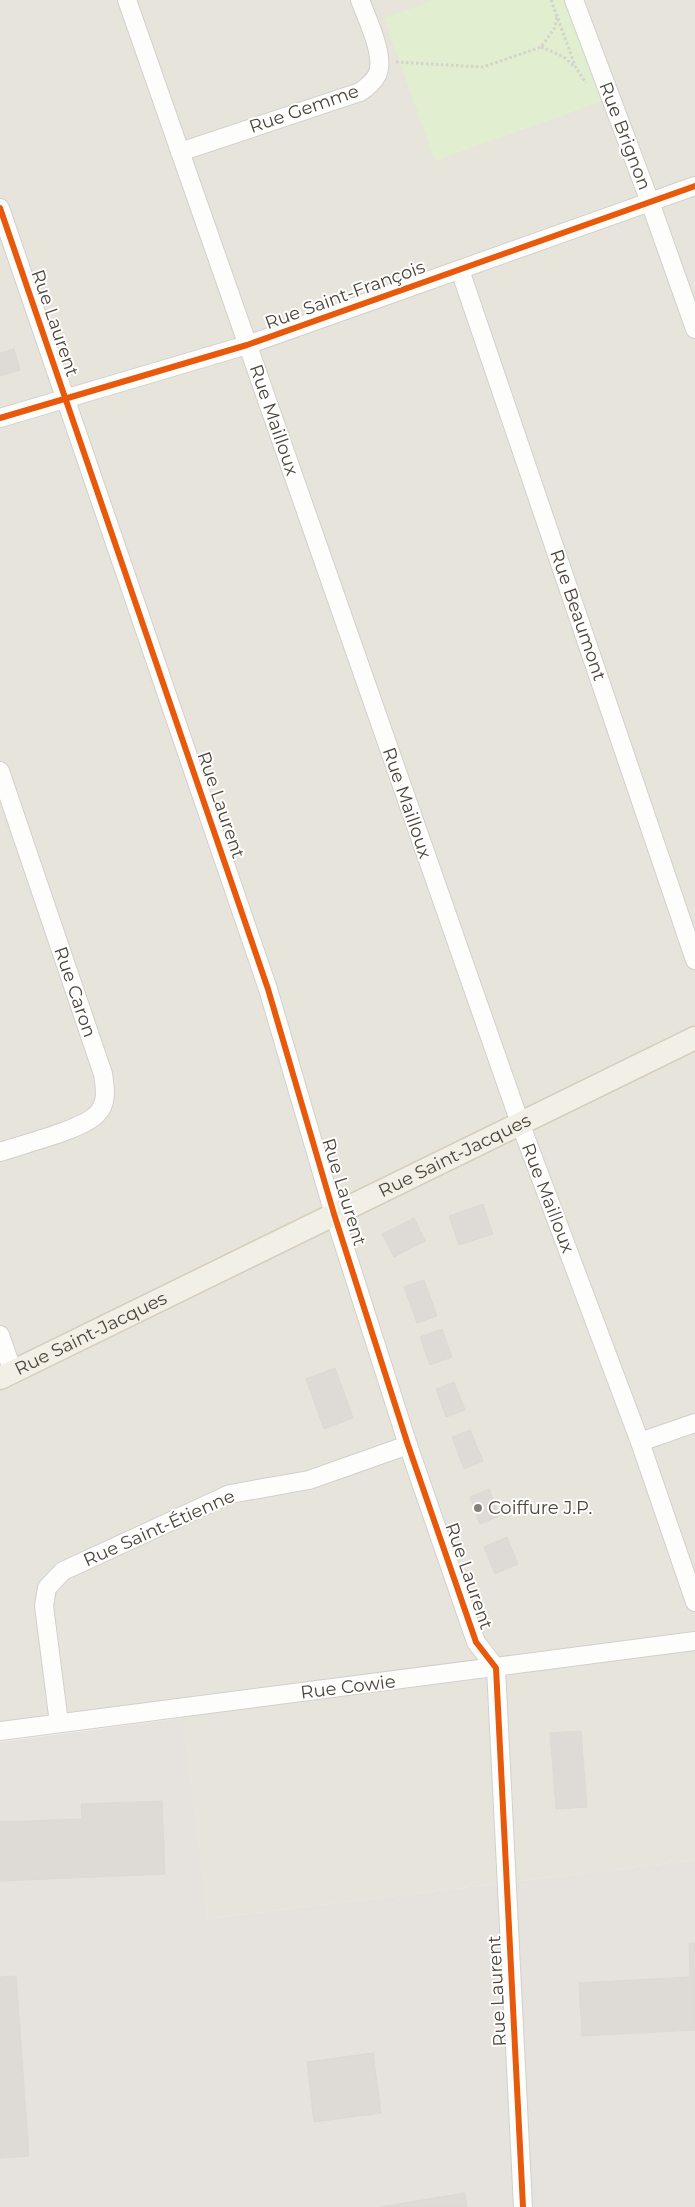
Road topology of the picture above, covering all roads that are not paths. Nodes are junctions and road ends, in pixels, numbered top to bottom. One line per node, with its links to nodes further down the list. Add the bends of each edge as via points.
1 (127, 0): 4 (street, Rue Mailloux)
2 (360, 0): 4 (street, Rue Gemme, via 380,61 378,74 371,84 360,92)
3 (574, 0): 6 (street, Rue Brignon)
4 (180, 152): 10 (street, Rue Mailloux)
5 (695, 186): 6 (street, Rue Saint-François)
6 (650, 202): 8 (street, Rue Saint-François); 9 (street, Rue Brignon)
7 (0, 208): 11 (street, Rue Laurent)
8 (460, 270): 10 (street, Rue Saint-François); 14 (street, Rue Beaumont)
9 (695, 329)
10 (247, 345): 11 (street, Rue Saint-François); 16 (street, Rue Mailloux)
11 (65, 397): 12 (street, Rue Saint-François); 18 (street, Rue Laurent, via 268,989)
12 (0, 418)
13 (0, 771): 17 (street, Rue Caron, via 103,1074 106,1095 98,1114 82,1124)
14 (695, 960)
15 (695, 1038): 16 (main road, Rue Saint-Jacques)
16 (520, 1123): 18 (main road, Rue Saint-Jacques); 22 (street, Rue Mailloux)
17 (0, 1152)
18 (334, 1214): 20 (main road, Rue Saint-Jacques); 23 (street, Rue Laurent)
19 (0, 1335): 20 (street)
20 (7, 1375)
21 (695, 1423): 22 (street)
22 (640, 1442): 24 (street, Rue Mailloux)
23 (408, 1446): 26 (street, Rue Laurent, via 476,1642); 27 (street, Rue Saint-Étienne, via 309,1480 230,1494 63,1571 47,1588 44,1606)
24 (695, 1602)
25 (695, 1641): 26 (street, Rue Cowie)
26 (496, 1668): 27 (street, Rue Cowie); 29 (street, Rue Laurent)
27 (59, 1723): 28 (street, Rue Cowie)
28 (0, 1731)
29 (523, 2207)

